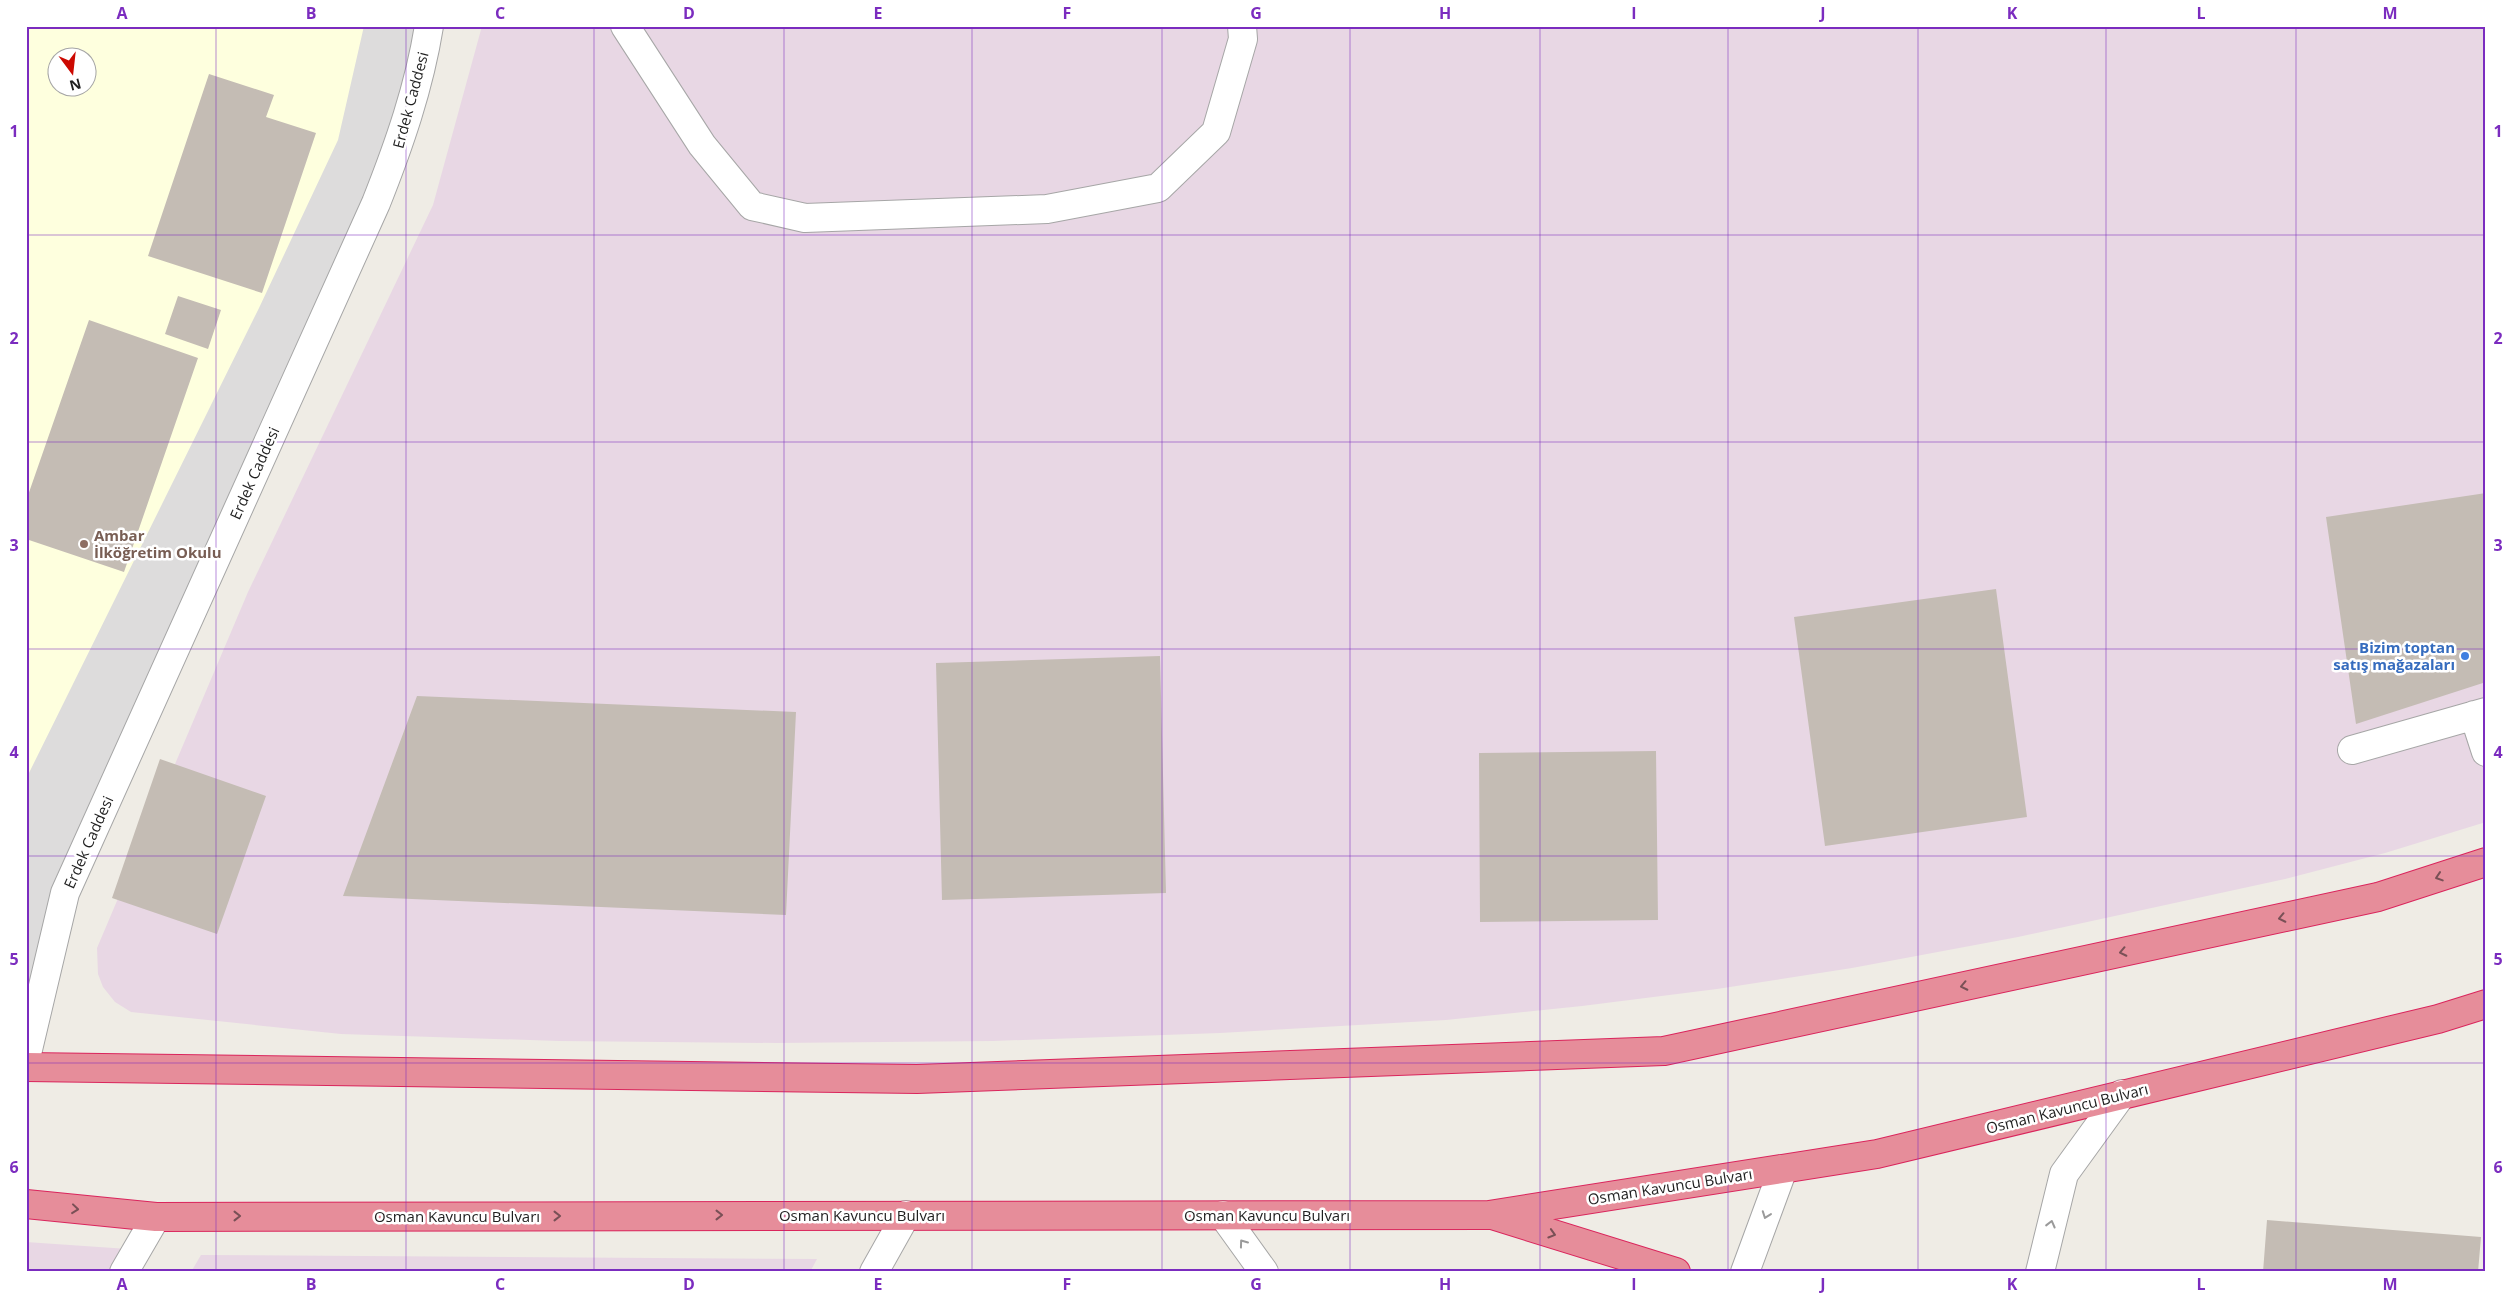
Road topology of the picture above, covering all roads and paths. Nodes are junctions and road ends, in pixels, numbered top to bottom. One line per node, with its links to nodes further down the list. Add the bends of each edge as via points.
1 (429, 26): 9 (street, Erdek Caddesi, via 399,146 376,203 65,893)
2 (625, 26): 3 (street, via 702,145 752,206 805,218 1047,209 1158,188 1216,132 1243,40)
3 (1242, 26)
4 (2480, 714): 5 (street); 6 (street)
5 (2352, 750)
6 (2486, 752)
7 (2486, 862): 10 (highway, one-way to 10, via 2378,897 1664,1051 917,1079)
8 (2486, 1004): 11 (highway, Osman Kavuncu Bulvarı, via 2438,1019)
9 (26, 1058)
10 (26, 1068)
11 (2122, 1094): 12 (highway, Osman Kavuncu Bulvarı, via 1877,1154); 23 (street, one-way to 11, via 2064,1174)
12 (1783, 1169): 14 (highway, Osman Kavuncu Bulvarı); 22 (street, one-way to 22)
13 (26, 1204): 17 (highway, Osman Kavuncu Bulvarı, one-way to 17)
14 (1489, 1214): 16 (highway, Osman Kavuncu Bulvarı); 21 (highway, one-way to 21)
15 (906, 1215): 16 (highway, Osman Kavuncu Bulvarı); 17 (highway, Osman Kavuncu Bulvarı, one-way to 15); 19 (street)
16 (1222, 1215): 20 (street, one-way to 16)
17 (156, 1217): 18 (street)
18 (124, 1272)
19 (874, 1272)
20 (1264, 1272)
21 (1676, 1272)
22 (1745, 1272)
23 (2040, 1272)

